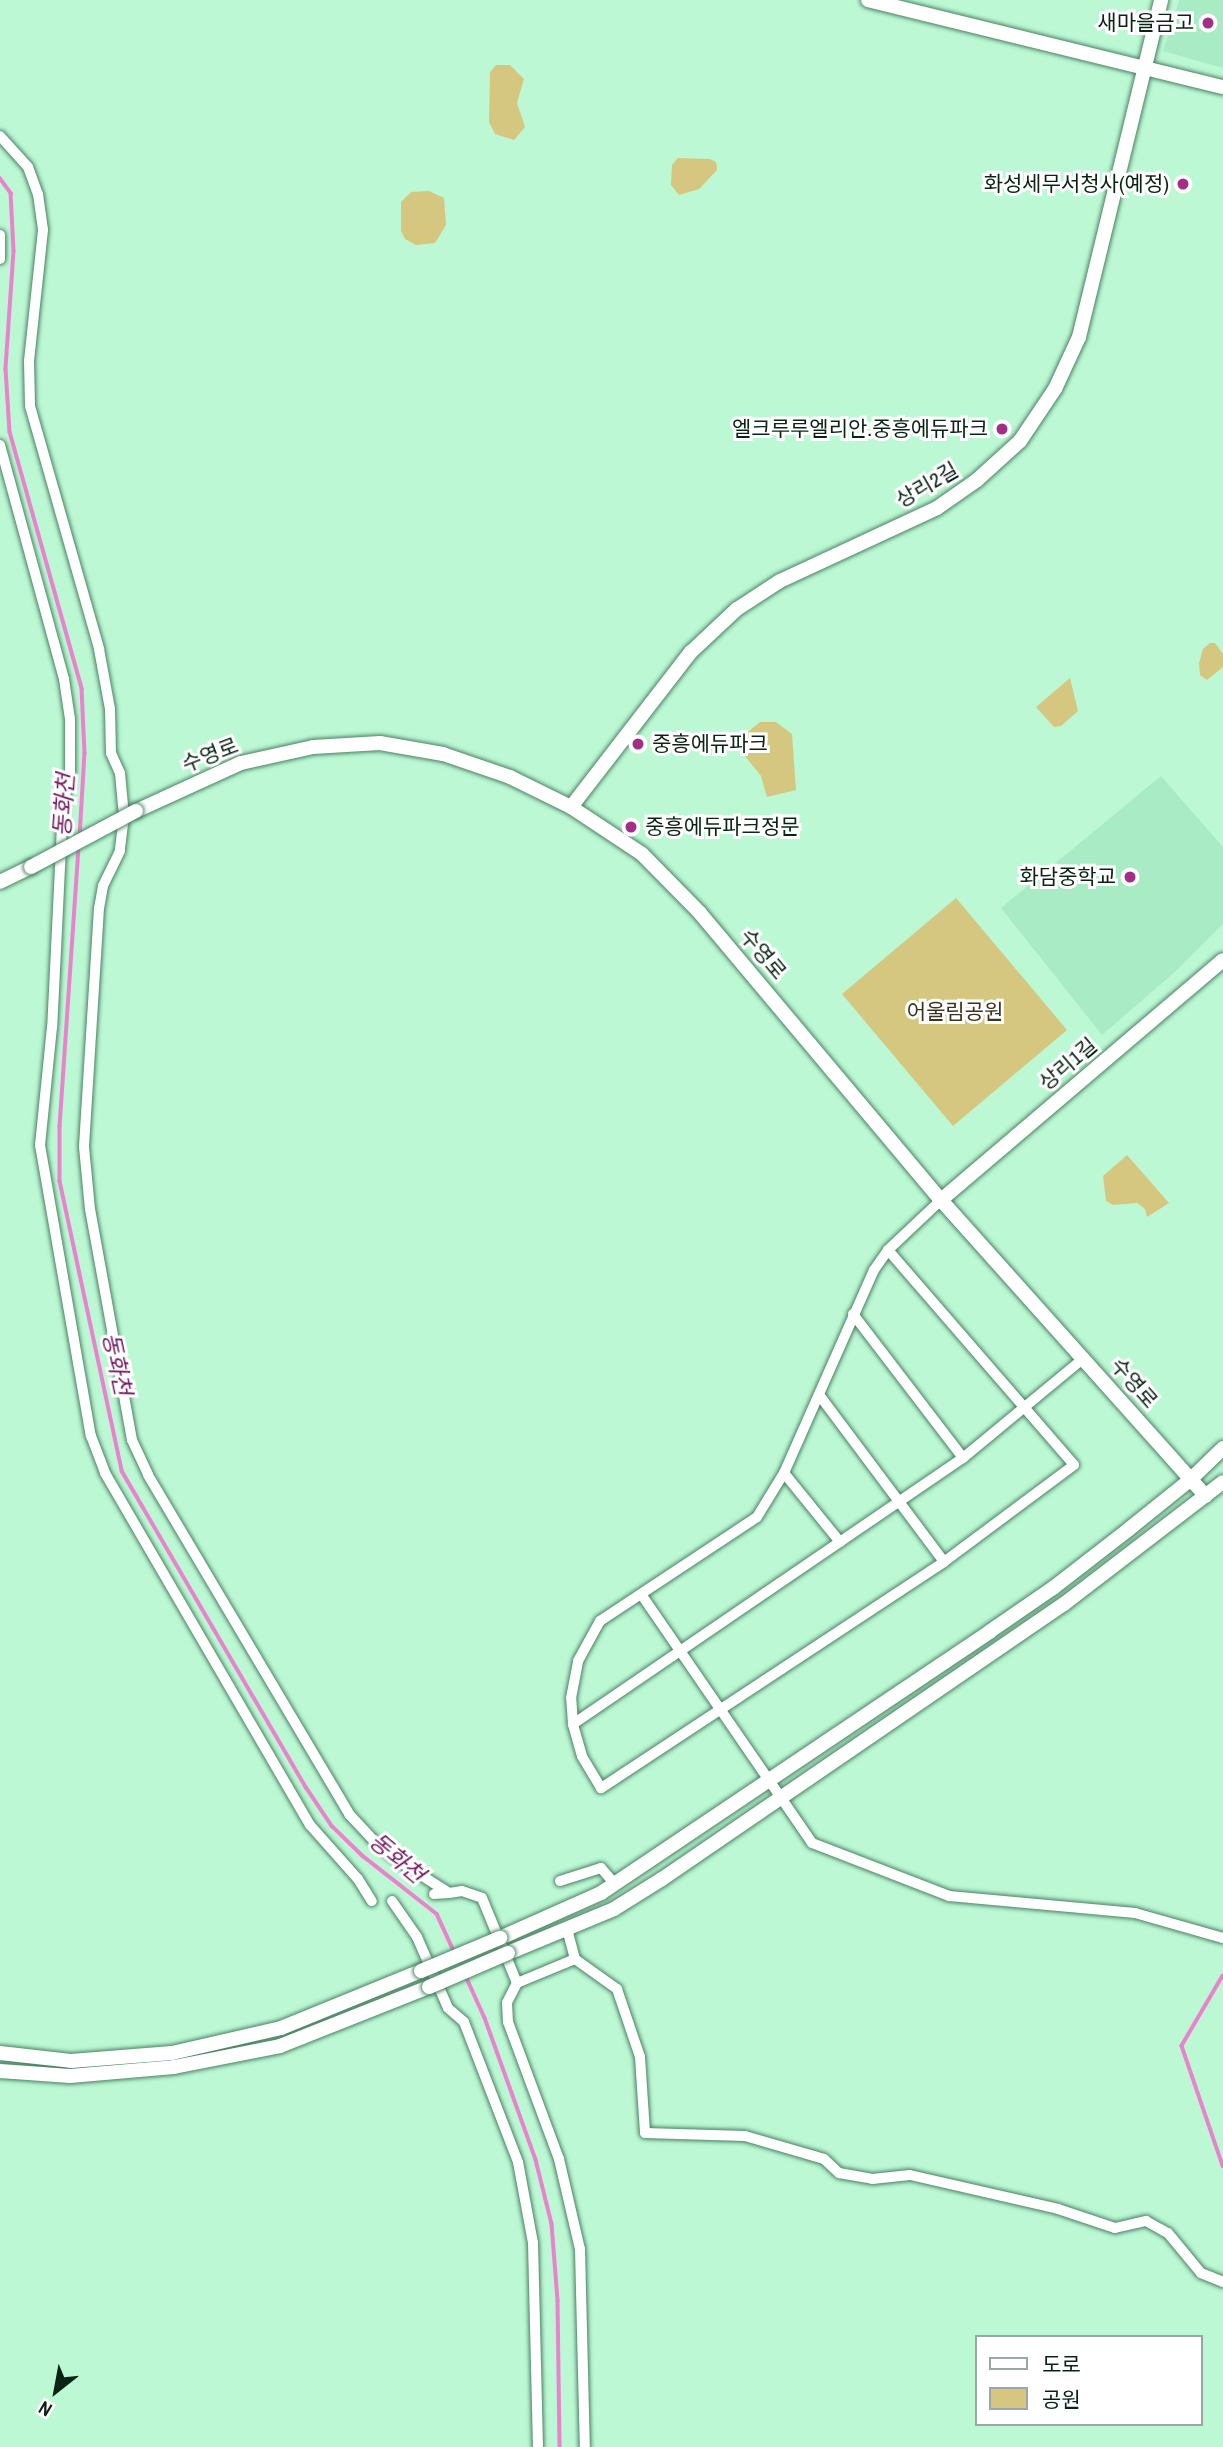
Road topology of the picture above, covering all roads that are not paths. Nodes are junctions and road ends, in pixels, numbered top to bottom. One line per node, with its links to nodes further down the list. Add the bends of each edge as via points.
1 (868, 0): 3 (street)
2 (1161, 0): 3 (street, 상리2길)
3 (1144, 66): 4 (street); 9 (street, 상리2길, via 1079,337 1055,389 1020,441 978,480 937,508 780,581 737,609 691,652)
4 (1223, 87)
5 (0, 136): 35 (street, via 27,167 38,194 43,230 29,361 30,406 99,649 110,709 111,753 120,773 124,816 120,851 103,886 99,908 84,1147 90,1209 132,1440 148,1475 349,1814 399,1861)
6 (0, 235): 7 (street)
7 (0, 259)
8 (0, 445): 38 (street, via 64,679 70,719 52,1027 40,1145 91,1436 105,1473 310,1825 358,1879)
9 (571, 807): 10 (street, 수영로, bridge, via 510,777 443,754 380,743 313,747 241,763); 12 (street, 수영로, via 642,854 700,913)
10 (0, 882)
11 (1223, 960): 12 (street, 상리1길)
12 (941, 1200): 13 (street); 15 (street, 수영로)
13 (888, 1250): 14 (street); 17 (street)
14 (853, 1314): 16 (street); 19 (street)
15 (1084, 1358): 17 (street); 21 (street, 수영로)
16 (820, 1396): 20 (street); 24 (street)
17 (1026, 1406): 19 (street); 26 (street, via 1074,1465)
18 (1223, 1448): 21 (street)
19 (963, 1458): 24 (street)
20 (784, 1473): 25 (street); 27 (street, via 757,1517)
21 (1190, 1480): 23 (street, 수영로); 31 (street, via 1053,1588)
22 (1223, 1482): 23 (street)
23 (1206, 1496): 32 (street, via 1064,1604)
24 (899, 1502): 25 (street); 26 (street)
25 (840, 1542): 28 (street)
26 (944, 1562): 29 (street)
27 (641, 1594): 28 (street); 30 (street, via 600,1621 578,1661 571,1698)
28 (681, 1651): 29 (street); 30 (street)
29 (720, 1709): 30 (street, via 601,1788 582,1756); 31 (street)
30 (573, 1724)
31 (769, 1780): 32 (street); 34 (street)
32 (781, 1798): 39 (street, via 614,1909); 40 (street, via 812,1843 949,1896 1136,1913)
33 (560, 1881): 34 (street, via 601,1868)
34 (615, 1884): 43 (street, bridge, via 500,1938 281,2028 172,2053 71,2061)
35 (449, 1893): 36 (street); 42 (street, via 462,1891 482,1898)
36 (435, 1894)
37 (392, 1901): 46 (street, via 417,1937 448,2008 464,2022 518,2162 533,2243)
38 (372, 1902)
39 (567, 1929): 41 (street); 44 (street, bridge, via 280,2046 174,2067 70,2076)
40 (1223, 1938)
41 (575, 1959): 42 (street); 45 (street, via 617,1989 640,2057 645,2133 745,2136 824,2159 839,2173 872,2179 910,2175 1058,2209 1115,2228 1146,2221 1168,2233 1201,2273)
42 (517, 1983): 47 (street, via 507,2003 508,2022 559,2159 580,2249)
43 (0, 2053)
44 (0, 2071)
45 (1223, 2282)
46 (538, 2447)
47 (585, 2447)

